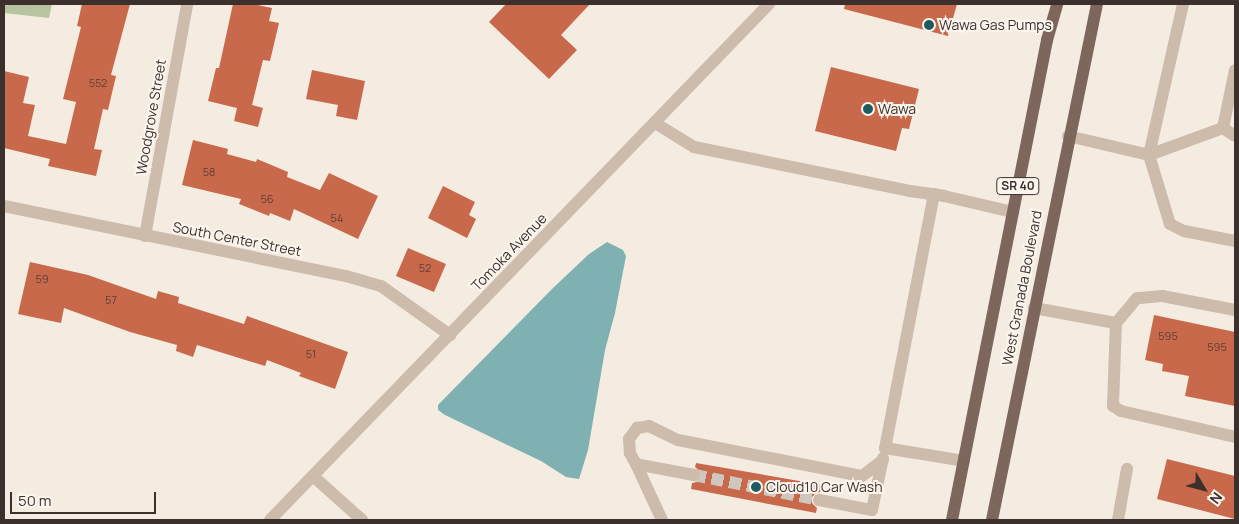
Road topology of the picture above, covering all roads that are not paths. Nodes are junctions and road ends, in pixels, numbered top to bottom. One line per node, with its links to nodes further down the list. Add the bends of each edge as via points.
1 (187, 4): 15 (street, Woodgrove Street)
2 (769, 4): 7 (street, Tomoka Avenue)
3 (1057, 4): 14 (main road, West Granada Boulevard / SR 40)
4 (1096, 4): 9 (main road, West Granada Boulevard / SR 40)
5 (1183, 4): 11 (street)
6 (1235, 70): 8 (street)
7 (655, 123): 12 (street, via 694,148); 20 (street, Tomoka Avenue)
8 (1223, 128): 10 (street); 11 (street)
9 (1068, 136): 11 (street); 17 (main road, West Granada Boulevard / SR 40)
10 (1235, 136)
11 (1149, 155): 16 (street, via 1170,224 1184,231)
12 (934, 194): 14 (street); 22 (street)
13 (4, 206): 15 (street, South Center Street)
14 (1013, 212): 23 (main road, West Granada Boulevard / SR 40)
15 (145, 236): 20 (street, South Center Street, via 346,276 381,286)
16 (1235, 241)
17 (1034, 308): 19 (street); 33 (main road, West Granada Boulevard / SR 40)
18 (1235, 310): 19 (street, via 1162,296 1137,298)
19 (1116, 323): 21 (street, via 1113,406 1120,411)
20 (450, 335): 27 (street, Tomoka Avenue)
21 (1235, 437)
22 (884, 454): 23 (street); 24 (street, via 862,476 678,440 649,426 637,428 629,438 630,453); 28 (street, via 872,510)
23 (964, 461): 32 (main road, West Granada Boulevard / SR 40)
24 (636, 464): 26 (street); 31 (street)
25 (1127, 469): 34 (street)
26 (694, 475)
27 (313, 476): 29 (street, Tomoka Avenue); 30 (street)
28 (819, 500)
29 (270, 520)
30 (362, 520)
31 (662, 520)
32 (952, 520)
33 (992, 520)
34 (1118, 520)

